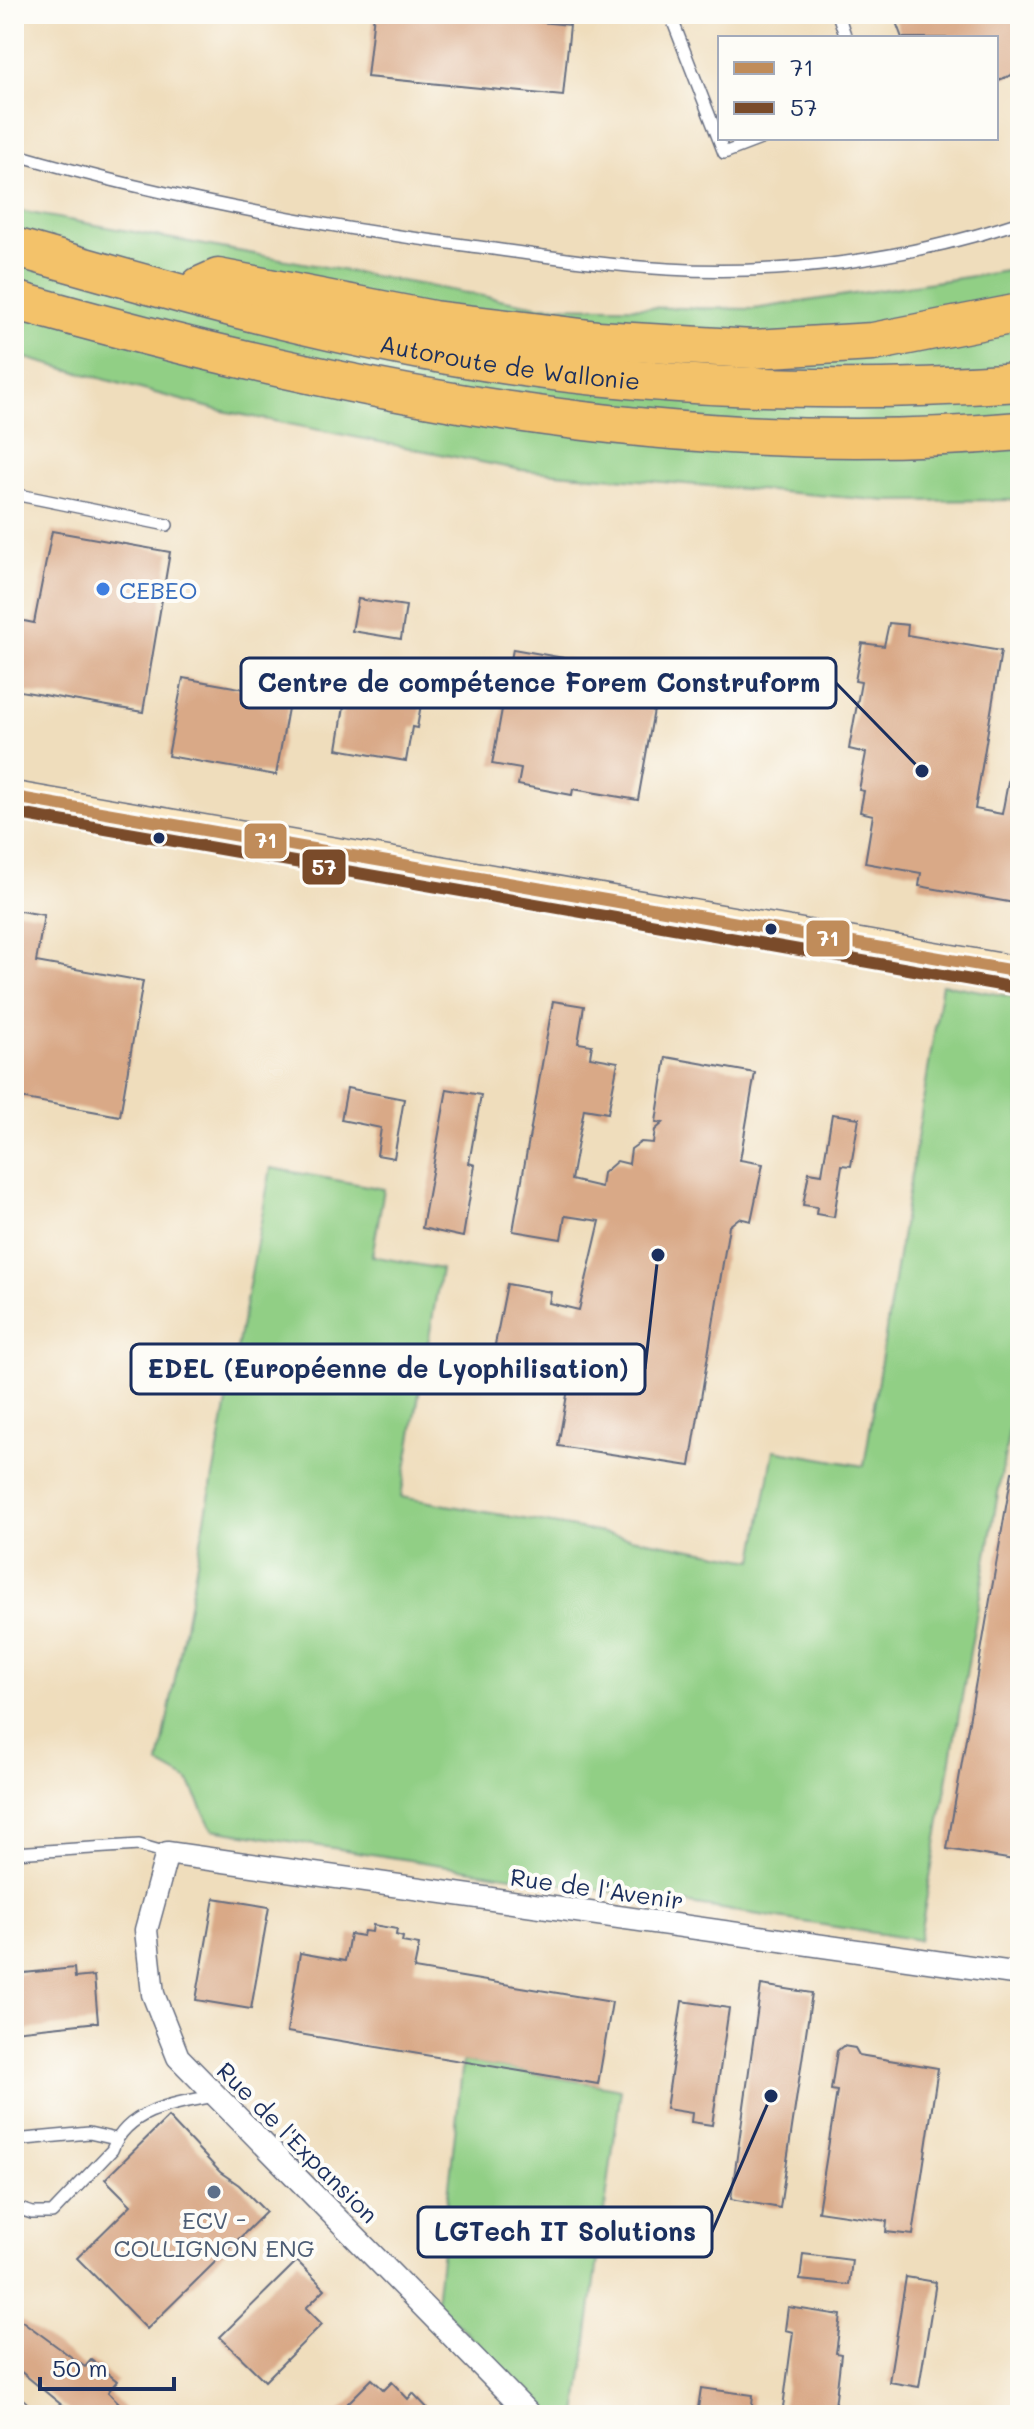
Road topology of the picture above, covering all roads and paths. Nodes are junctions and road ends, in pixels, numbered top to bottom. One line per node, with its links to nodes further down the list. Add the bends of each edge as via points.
1 (670, 14): 4 (lane)
2 (838, 14): 3 (lane)
3 (845, 36)
4 (718, 138)
5 (719, 140): 6 (lane, via 724,153)
6 (758, 140)
7 (14, 154): 8 (lane, via 110,182 328,228 670,269 882,258)
8 (1020, 222)
9 (14, 247): 10 (highway, Autoroute de Wallonie)
10 (179, 294): 12 (highway, via 218,278 433,320 598,340 753,349 873,342); 13 (highway, Autoroute de Wallonie, via 448,355 665,383 814,389)
11 (14, 300): 14 (highway, Autoroute de Wallonie, via 279,371 534,415 771,435)
12 (1020, 313)
13 (1020, 382)
14 (1020, 431)
15 (14, 494): 16 (lane)
16 (167, 525)
17 (14, 797): 18 (street)
18 (1020, 972)
19 (14, 1853): 20 (lane, via 139,1845)
20 (167, 1853): 21 (street, Rue de l'Avenir); 22 (street, Rue de l'Expansion, via 146,1930 153,1994 178,2057)
21 (1020, 1974)
22 (216, 2096): 23 (lane, via 153,2108); 26 (street, Rue de l'Expansion)
23 (116, 2139): 24 (lane, via 89,2133); 25 (lane, via 112,2150 52,2213)
24 (14, 2140)
25 (14, 2207)
26 (530, 2415)

